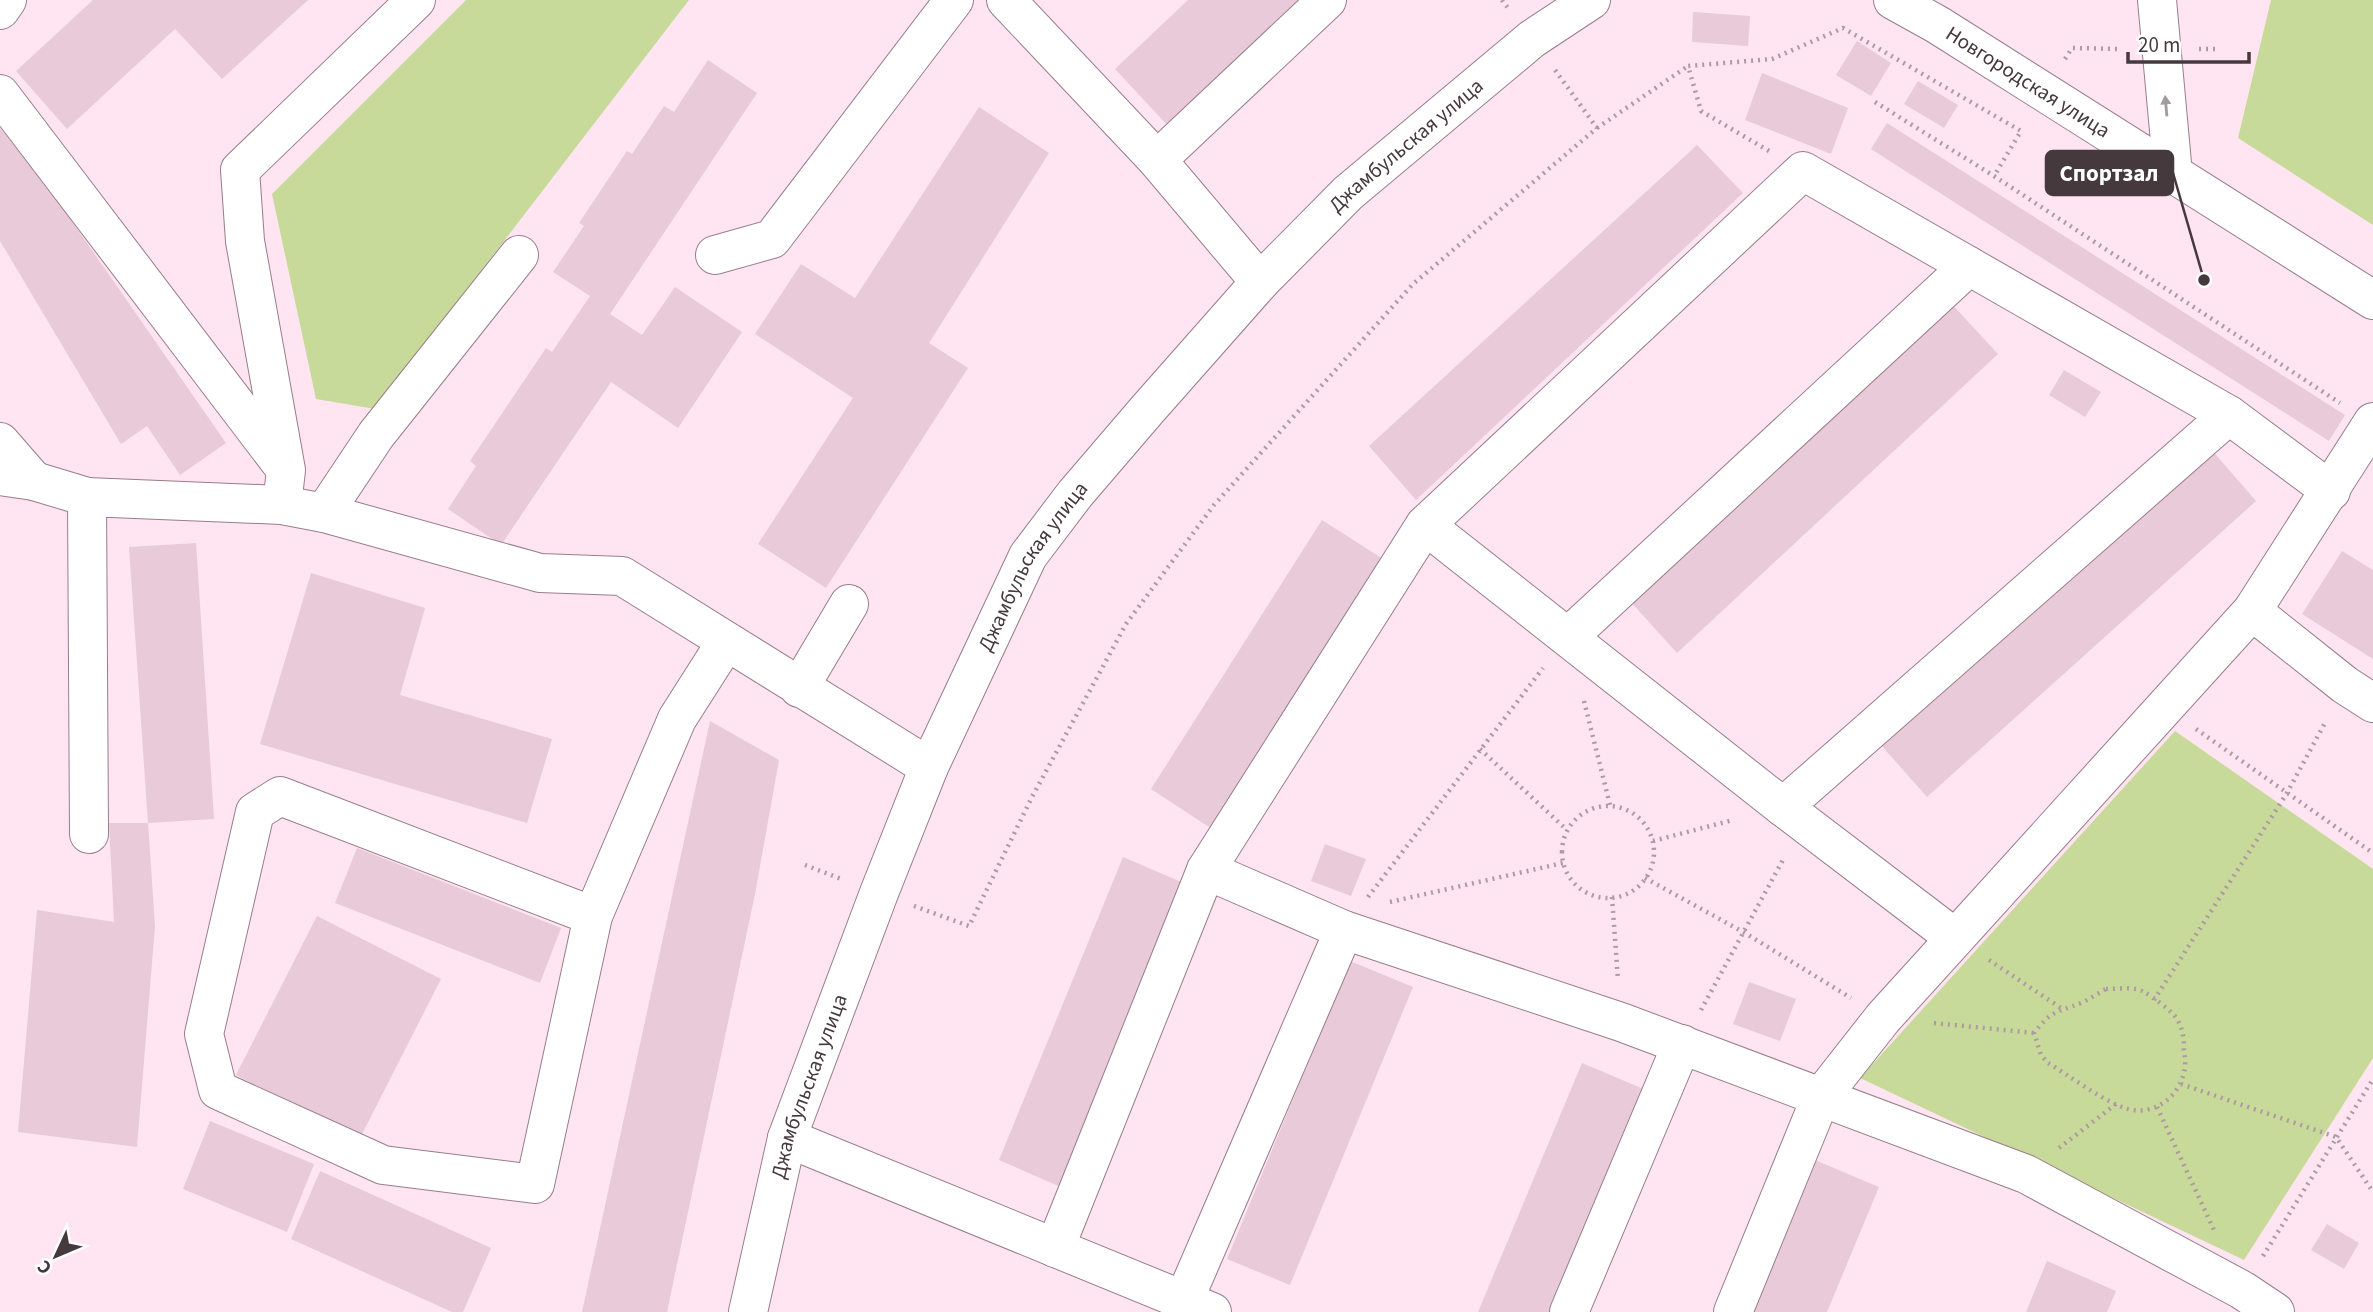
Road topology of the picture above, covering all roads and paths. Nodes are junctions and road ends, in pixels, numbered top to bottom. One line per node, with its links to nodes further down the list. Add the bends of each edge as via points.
1 (7, 0): 10 (street)
2 (416, 0): 33 (street, via 240,170 245,241)
3 (954, 0): 25 (street, via 772,239)
4 (1006, 0): 20 (street)
5 (1327, 0): 20 (street)
6 (1502, 0): 11 (path)
7 (1591, 0): 11 (street, Джамбульская улица)
8 (1893, 0): 16 (street, Новгородская улица)
9 (2157, 0): 13 (street)
10 (0, 10)
11 (1532, 38): 18 (path); 27 (street, Джамбульская улица, via 1348,193)
12 (2219, 49): 13 (path)
13 (2162, 50): 16 (path, via 2072,48); 22 (street, one-way to 13)
14 (1688, 66): 18 (path); 19 (path, via 1772,59 1843,28); 21 (path, via 1702,111)
15 (0, 94): 33 (street)
16 (2044, 94): 19 (path); 22 (street, Новгородская улица)
17 (1875, 102): 23 (path)
18 (1597, 128): 58 (path, via 1413,284 1214,505 1126,624 1032,796 969,926)
19 (2021, 131): 23 (path)
20 (1157, 160): 27 (street)
21 (1803, 171): 26 (street); 37 (street)
22 (2173, 174): 28 (street, Новгородская улица)
23 (1994, 176): 30 (path)
24 (519, 255): 36 (street, via 376,435)
25 (715, 255)
26 (1969, 266): 29 (street); 40 (street)
27 (1260, 282): 46 (street, Джамбульская улица, via 1075,494 1028,556)
28 (2373, 300)
29 (2229, 415): 34 (street); 49 (street)
30 (2372, 423): 34 (street)
31 (0, 442): 32 (street)
32 (17, 479): 35 (street)
33 (284, 488): 35 (street); 36 (street)
34 (2331, 491): 39 (street)
35 (87, 496): 51 (street)
36 (324, 513): 41 (street, via 540,573 622,576)
37 (1425, 524): 40 (street); 56 (street)
38 (849, 604): 42 (street)
39 (2252, 611): 43 (street); 44 (street)
40 (1568, 637): 45 (path); 48 (path); 49 (street)
41 (726, 642): 42 (street); 60 (street, via 677,719)
42 (799, 688): 46 (street)
43 (2359, 694): 47 (path)
44 (2164, 706): 47 (path); 63 (street)
45 (1480, 749): 50 (path); 61 (path)
46 (929, 767): 58 (street, Джамбульская улица)
47 (2287, 793): 53 (path); 64 (path)
48 (1610, 805): 50 (path, via 1585,811); 52 (path, via 1637,816)
49 (1793, 814): 52 (path); 62 (path); 63 (street)
50 (1567, 830): 54 (path)
51 (89, 834)
52 (1653, 841): 57 (path, via 1651,867)
53 (2373, 853)
54 (1563, 863): 59 (path, via 1568,875 1587,893); 61 (path)
55 (806, 865): 58 (path)
56 (1206, 870): 61 (street); 79 (street)
57 (1645, 878): 59 (path, via 1636,888); 62 (path)
58 (879, 893): 76 (street, Джамбульская улица)
59 (1612, 897): 67 (path)
60 (593, 916): 60 (street, via 535,1184 383,1165 218,1090 204,1034 255,812 280,796)
61 (1352, 919): 67 (street); 82 (street)
62 (1745, 933): 66 (path); 69 (path)
63 (1955, 938): 65 (path); 66 (street)
64 (2154, 1000): 65 (path, via 2143,991 2106,989); 71 (path, via 2178,1020 2183,1034)
65 (2061, 1008): 68 (path)
66 (1883, 1018): 68 (path); 72 (street)
67 (1620, 1022): 69 (street)
68 (2034, 1033): 73 (path, via 2048,1063)
69 (1682, 1044): 72 (street); 84 (street)
70 (2373, 1079): 75 (path)
71 (2181, 1084): 74 (path); 75 (path)
72 (1821, 1097): 77 (street); 85 (street)
73 (2116, 1104): 74 (path, via 2129,1109); 77 (path)
74 (2157, 1107): 80 (path)
75 (2336, 1137): 78 (path); 80 (path)
76 (787, 1138): 79 (street); 83 (street, Джамбульская улица)
77 (2026, 1174): 80 (street)
78 (2373, 1192)
79 (1055, 1248): 81 (street)
80 (2242, 1290): 86 (street)
81 (1140, 1298): 82 (street)
82 (1198, 1306)
83 (748, 1312)
84 (1569, 1312)
85 (1733, 1312)
86 (2275, 1312)

